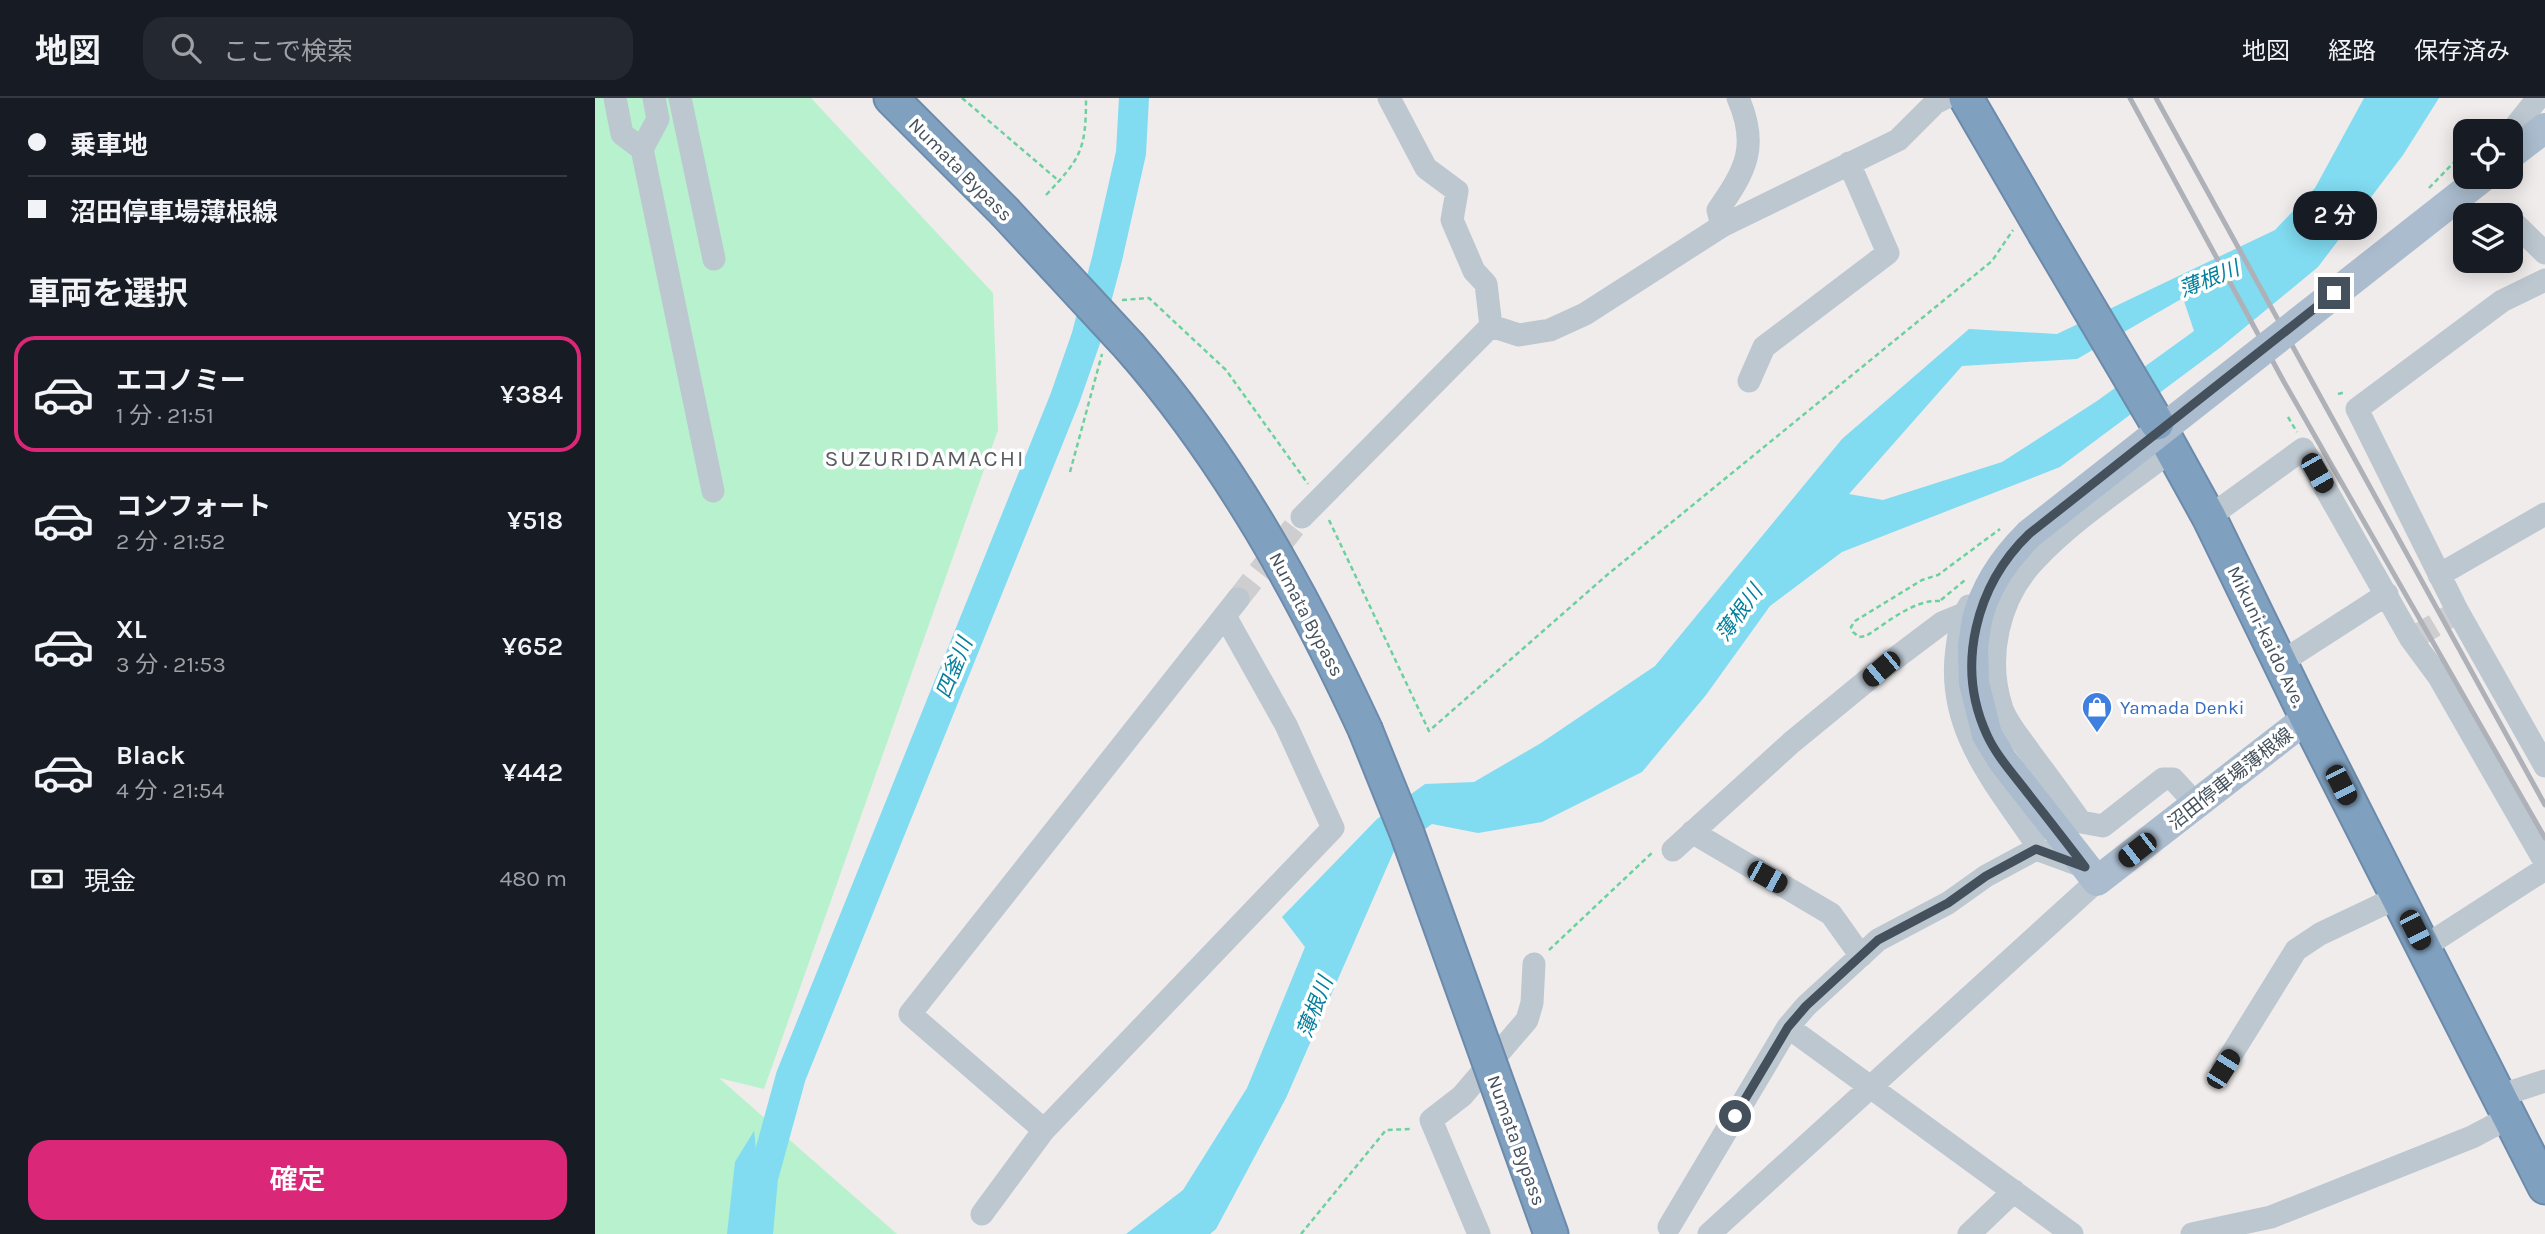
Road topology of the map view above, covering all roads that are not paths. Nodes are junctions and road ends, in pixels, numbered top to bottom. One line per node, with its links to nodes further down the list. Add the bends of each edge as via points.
1 (615, 98): 13 (street, via 622,134)
2 (891, 98): 57 (highway, Numata Bypass, bridge, via 1004,211 1116,348 1167,389 1263,532 1365,729)
3 (1389, 98): 21 (street, via 1426,169 1457,191 1453,220 1474,271 1486,284)
4 (1738, 98): 16 (street, via 1749,148 1742,176 1718,210)
5 (1945, 98): 14 (street, via 1898,141)
6 (1966, 98): 23 (highway, Mikuni-kaido Ave., bridge)
7 (2538, 98): 10 (street)
8 (681, 106): 9 (street); 19 (street)
9 (656, 108): 13 (street)
10 (2521, 119)
11 (2545, 128): 12 (main road)
12 (2523, 145)
13 (642, 149): 24 (street)
14 (1849, 163): 16 (street); 22 (street, via 1888,253 1764,347)
15 (2468, 189): 31 (main road, bridge, via 2029,534 1997,572)
16 (1722, 226): 21 (street, via 1585,314 1550,330 1518,335)
17 (2523, 232): 18 (street)
18 (2545, 253)
19 (714, 259)
20 (2545, 280): 28 (street, via 2502,301 2357,409)
21 (1491, 326): 26 (street)
22 (1749, 381)
23 (2165, 437): 27 (highway, Mikuni-kaido Ave.); 29 (street)
24 (713, 491)
25 (2545, 514): 28 (street)
26 (1302, 517)
27 (2209, 517): 30 (street, via 2303,449); 32 (highway, Mikuni-kaido Ave.)
28 (2439, 575): 34 (street, via 2455,614)
29 (2022, 576): 31 (street, via 1969,606); 35 (street, via 2000,616 1996,640 1995,665 2003,709 2081,822 2103,826 2163,779 2173,779)
30 (2387, 594): 32 (street); 39 (street)
31 (1971, 617): 36 (street, via 1942,623 1881,669); 37 (street, via 1955,662 1965,732); 41 (main road, via 1974,683 1987,735)
32 (2280, 663): 33 (highway, Mikuni-kaido Ave.)
33 (2307, 718): 35 (main road, 沼田停車場薄根線); 42 (highway, Mikuni-kaido Ave.)
34 (2545, 766)
35 (2196, 804): 41 (main road, 沼田停車場薄根線)
36 (1692, 832): 38 (street); 44 (street, via 1831,914)
37 (2036, 849): 41 (street); 44 (street, via 1878,940)
38 (1673, 850)
39 (2545, 862)
40 (2545, 869): 43 (street)
41 (2091, 874): 49 (street)
42 (2398, 897): 43 (highway, Mikuni-kaido Ave.); 47 (street, via 2296,950)
43 (2424, 947): 50 (highway, Mikuni-kaido Ave.)
44 (1861, 956): 46 (street)
45 (1534, 964): 56 (street, via 1527,1020 1462,1096 1431,1120)
46 (1788, 1027): 49 (street); 55 (street)
47 (2223, 1069)
48 (2545, 1081): 50 (street)
49 (1870, 1086): 53 (street); 58 (street)
50 (2504, 1107): 52 (highway, Mikuni-kaido Ave.); 61 (street, via 2472,1137 2271,1217)
51 (1044, 1130): 51 (street, via 910,1014 1231,608 1333,828); 54 (street)
52 (2545, 1187)
53 (2014, 1191): 59 (street); 60 (street)
54 (982, 1214)
55 (1669, 1227)
56 (1479, 1234)
57 (1551, 1234)
58 (1709, 1234)
59 (1969, 1234)
60 (2072, 1234)
61 (2192, 1234)

